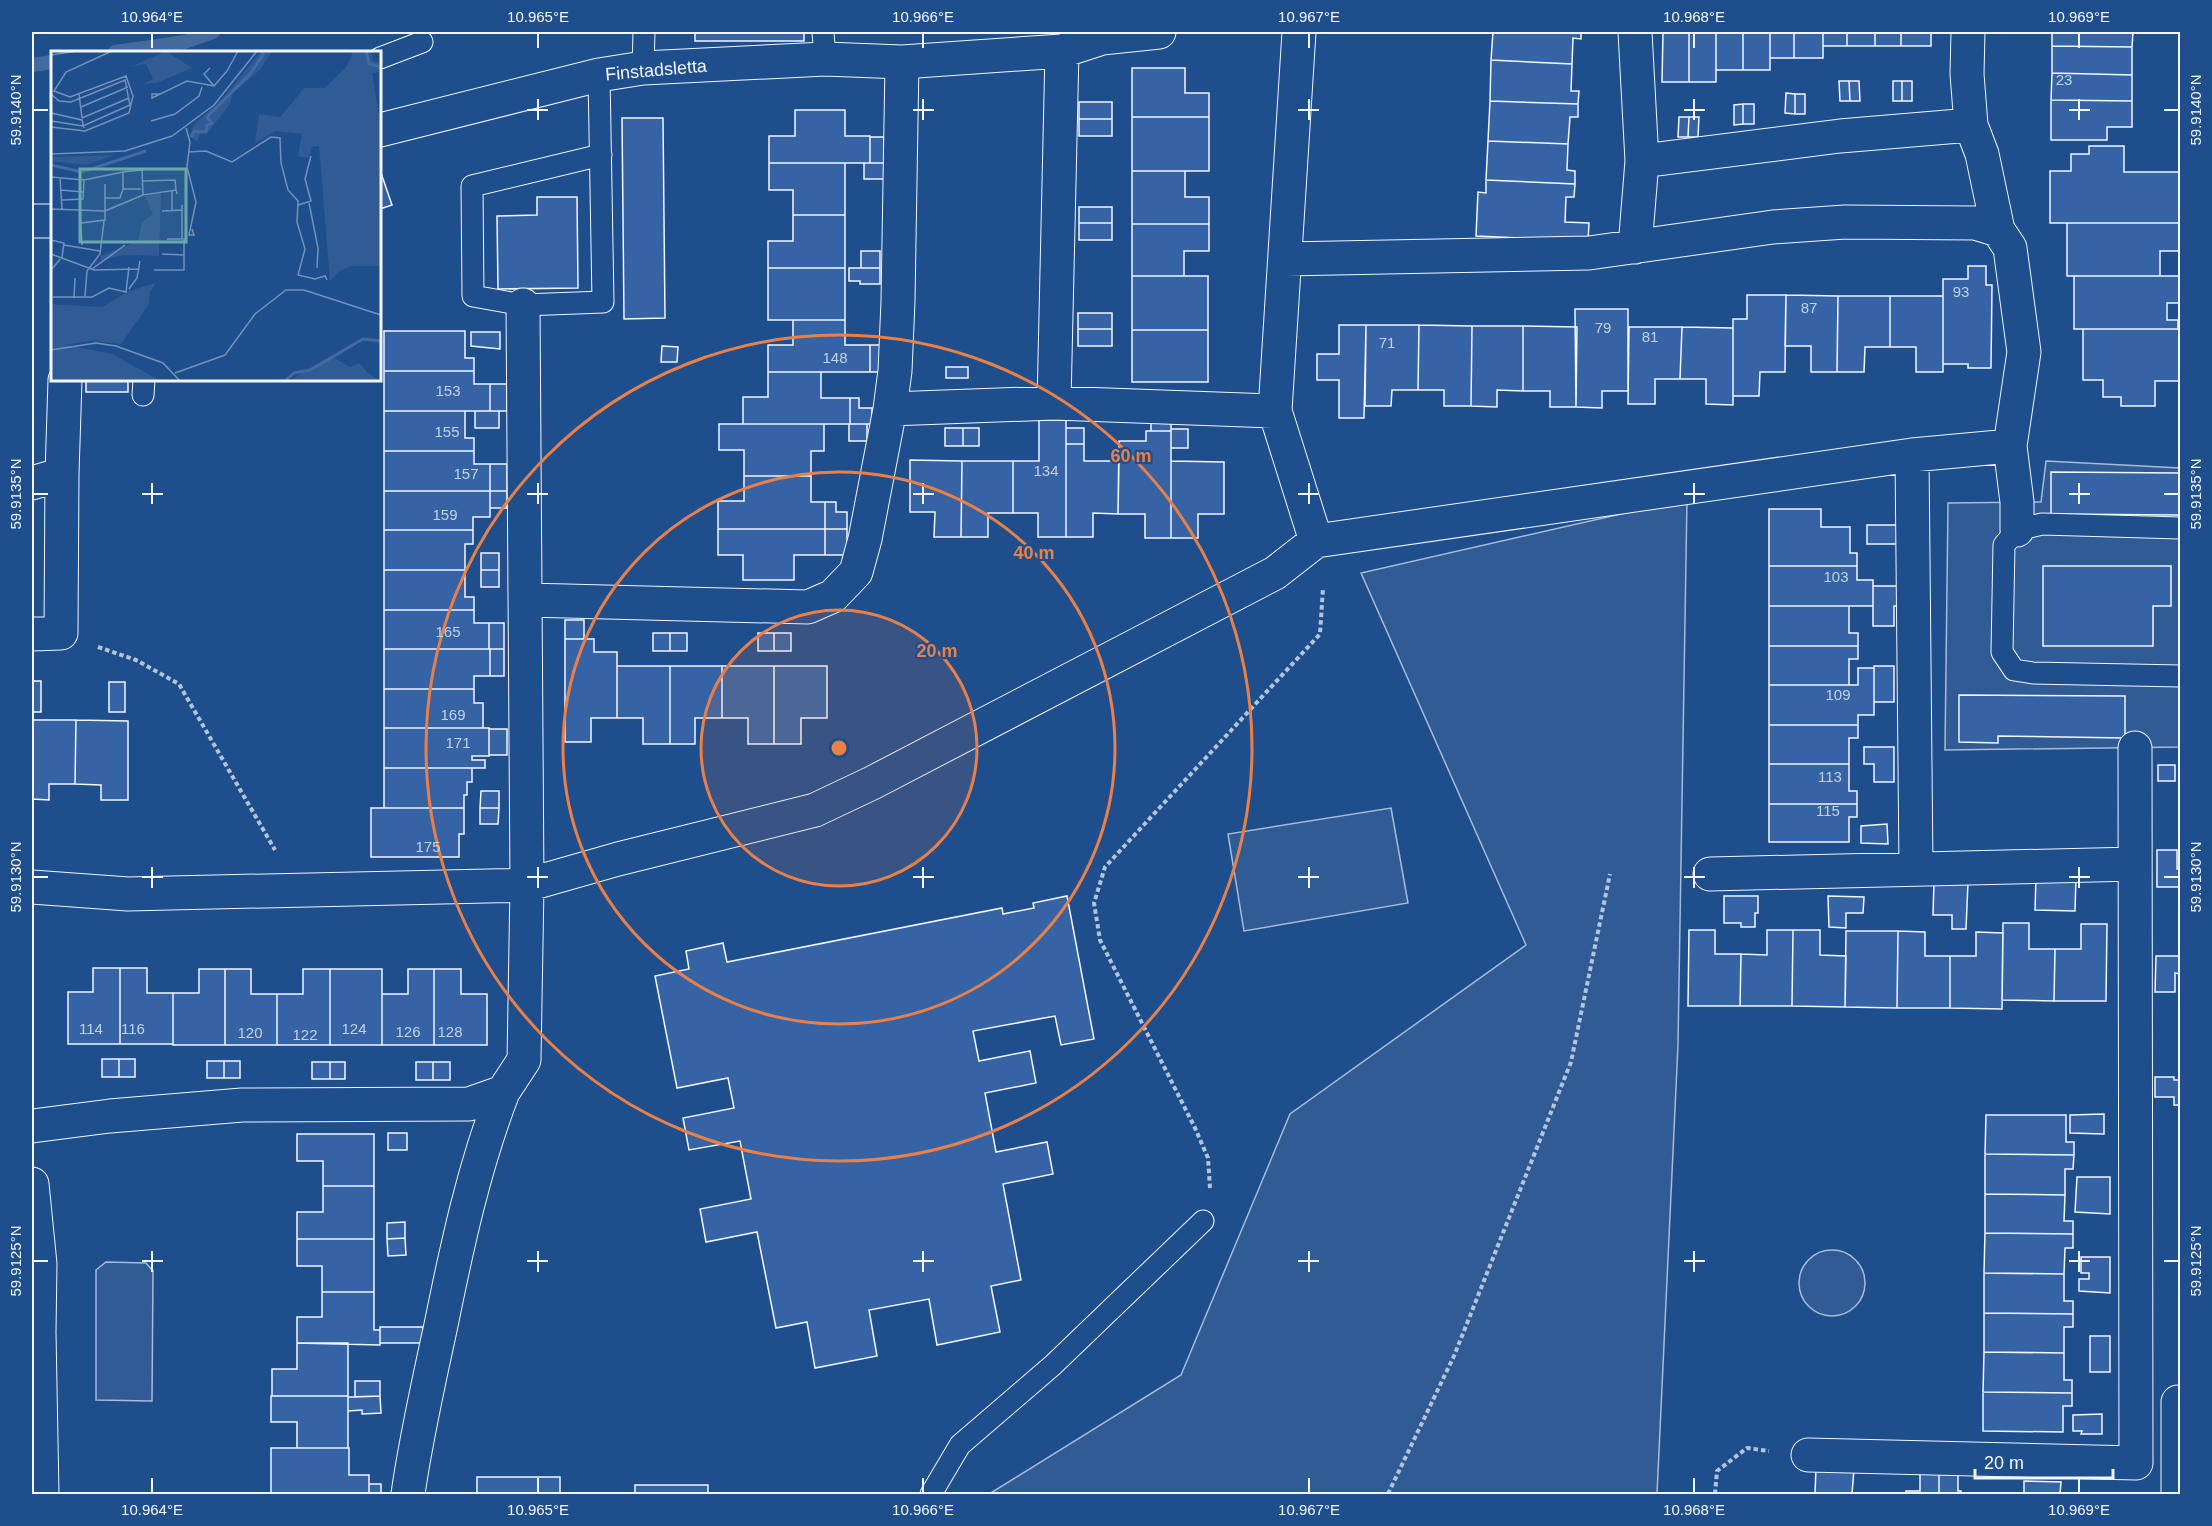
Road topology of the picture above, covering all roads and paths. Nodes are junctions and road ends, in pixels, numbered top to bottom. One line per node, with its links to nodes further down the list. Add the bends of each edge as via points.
1 (644, 32): 11 (lane)
2 (1159, 32): 8 (street, Finstadsletta, via 1102,38)
3 (1299, 32): 21 (street)
4 (1635, 32): 16 (street)
5 (1968, 32): 13 (street)
6 (422, 42): 9 (lane)
7 (824, 45): 10 (street, Finstadsletta); 11 (street, Finstadsletta)
8 (1062, 51): 10 (street, Finstadsletta); 24 (street)
9 (381, 58)
10 (902, 62): 25 (street, via 898,301)
11 (643, 68): 12 (street, Finstadsletta)
12 (599, 75): 14 (street, Finstadsletta); 15 (lane)
13 (1971, 125): 16 (street, via 1840,136); 19 (street, via 1982,154)
14 (381, 130)
15 (601, 155): 22 (lane, via 603,302); 22 (lane, via 472,186 473,296)
16 (1642, 161): 20 (street)
17 (32, 221): 18 (street)
18 (51, 221)
19 (1998, 230): 20 (street, via 1975,223 1845,222 1773,227); 27 (street, via 2010,248 2024,352)
20 (1635, 247): 21 (street, via 1589,253)
21 (1285, 260): 26 (street)
22 (523, 305): 33 (street)
23 (65, 381): 29 (street)
24 (1054, 403): 25 (street); 26 (street)
25 (890, 409): 33 (street, via 856,572 833,596 808,607)
26 (1275, 411): 32 (street)
27 (2010, 446): 28 (street); 31 (street)
28 (1912, 455): 32 (street); 38 (street)
29 (47, 479): 34 (street)
30 (2181, 528): 31 (lane, via 2043,524)
31 (2017, 530): 35 (lane, via 2004,545 2002,652 2014,670)
32 (1316, 541): 41 (street, via 1275,573 814,810); 47 (path, via 1323,586 1320,634 1105,867 1094,903 1100,940 1208,1158 1210,1185)
33 (527, 600): 41 (street)
34 (46, 634): 43 (path, via 136,660 178,684)
35 (2181, 676)
36 (2135, 748): 37 (street)
37 (2135, 864): 38 (street); 49 (street)
38 (1916, 869): 40 (street)
39 (1610, 874): 54 (path, via 1571,1062 1454,1356)
40 (1710, 874)
41 (527, 885): 43 (street); 44 (street, via 524,1060)
42 (32, 887): 43 (street, via 128,894)
43 (298, 890)
44 (504, 1092): 45 (street, via 469,1104 242,1105); 52 (street, via 486,1138 459,1239)
45 (32, 1126)
46 (32, 1184): 51 (street, via 40,1264)
47 (1203, 1221): 53 (lane, via 1053,1365 960,1444)
48 (2179, 1401): 49 (street); 56 (street)
49 (2136, 1428): 50 (street, via 2136,1463)
50 (1808, 1455): 55 (path, via 1747,1448 1717,1471)
51 (42, 1494)
52 (408, 1494)
53 (931, 1494)
54 (1388, 1494)
55 (1715, 1494)
56 (2178, 1494)

